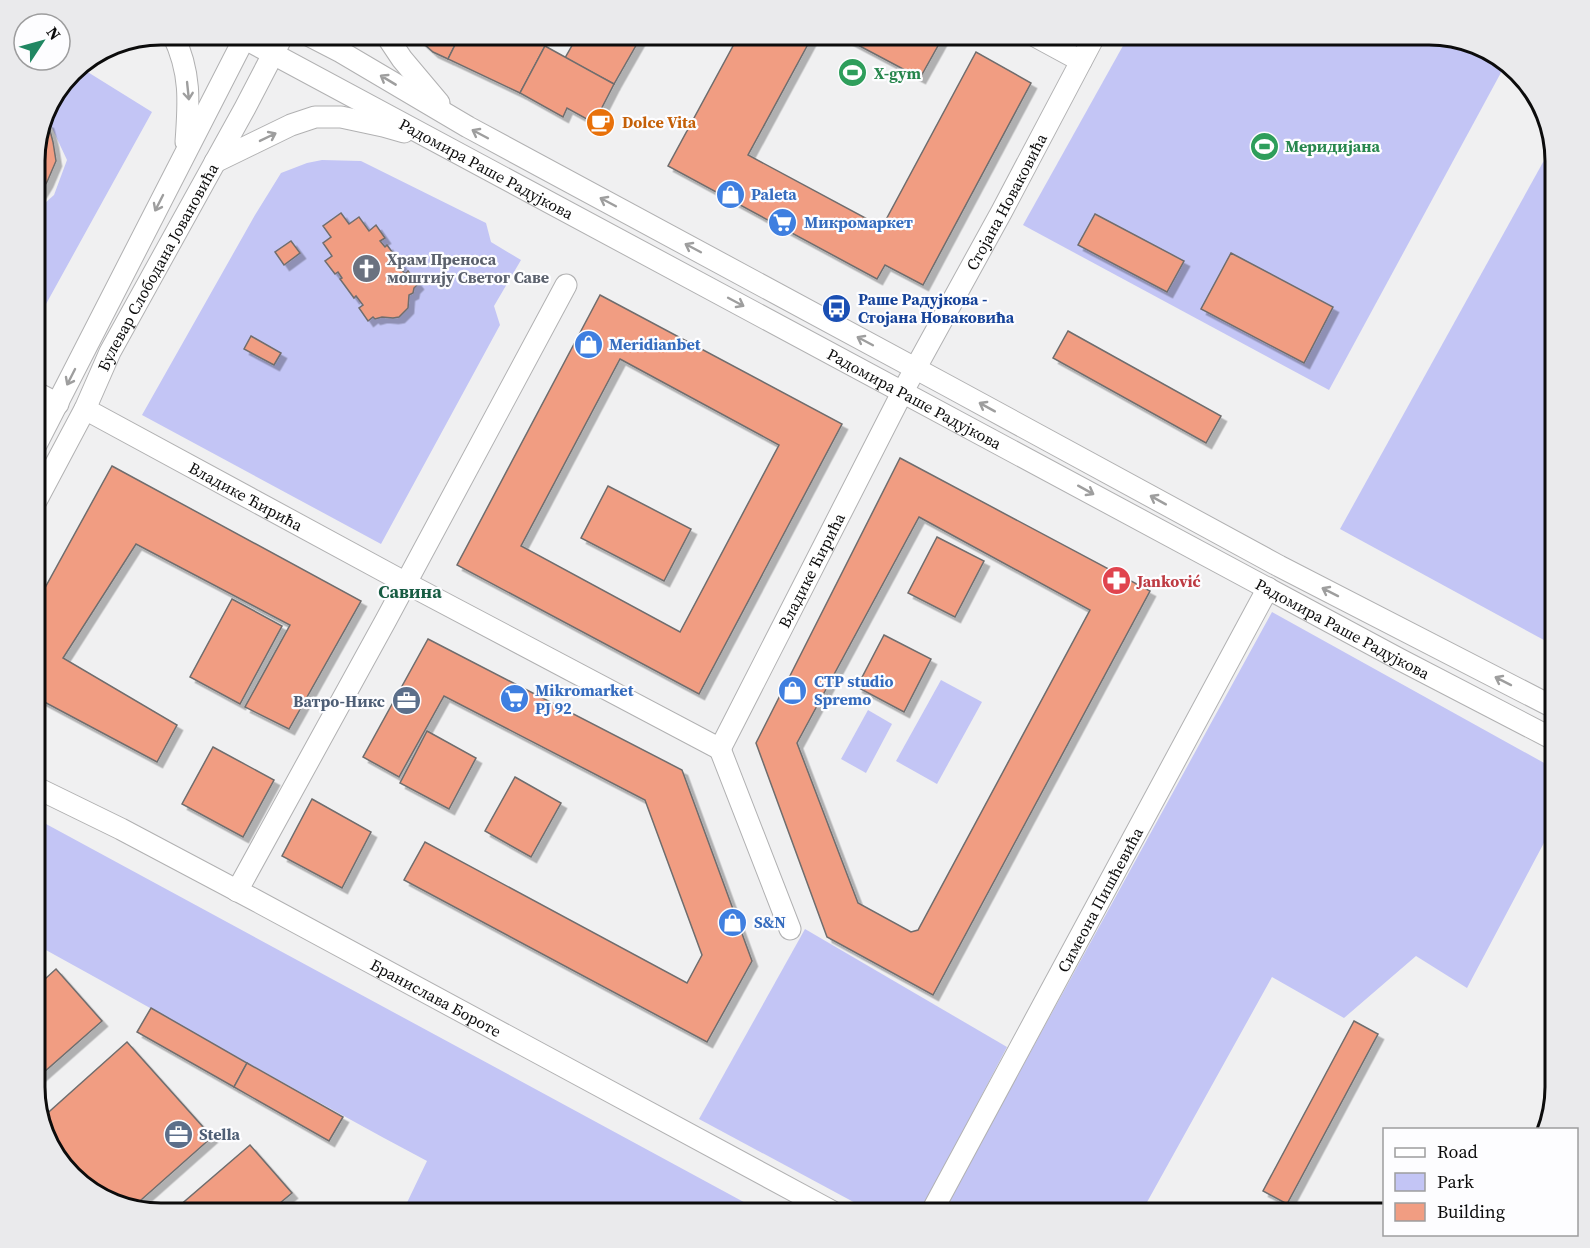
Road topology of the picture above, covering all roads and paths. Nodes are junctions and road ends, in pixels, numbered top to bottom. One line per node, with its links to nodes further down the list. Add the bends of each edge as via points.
1 (178, 45): 12 (street, one-way to 12, via 189,100)
2 (238, 45): 12 (street, Булевар Слободана Јовановића)
3 (278, 45): 13 (street, Булевар Слободана Јовановића)
4 (281, 45): 11 (street, Радомира Раше Радујкова)
5 (328, 45): 10 (street, Радомира Раше Радујкова, one-way to 5)
6 (393, 45): 10 (street)
7 (1052, 45): 9 (street)
8 (1089, 45): 9 (street, Стојана Новаковића)
9 (1081, 61): 15 (street, Стојана Новаковића)
10 (456, 121): 15 (street, Радомира Раше Радујкова, one-way to 10)
11 (443, 144): 13 (street, one-way to 11, via 315,117 341,117); 16 (street, Радомира Раше Радујкова, one-way to 16)
12 (185, 151): 18 (street, Булевар Слободана Јовановића, one-way to 18)
13 (215, 162): 19 (street, Булевар Слободана Јовановића, via 110,352)
14 (566, 285): 22 (street)
15 (916, 368): 16 (street, Стојана Новаковића); 24 (street, Радомира Раше Радујкова, one-way to 15, via 1279,566)
16 (903, 392): 23 (street, Радомира Раше Радујкова, one-way to 23); 26 (street, Владике Ћирића)
17 (45, 397): 18 (street)
18 (58, 404): 20 (street, Булевар Слободана Јовановића)
19 (85, 409): 21 (street, Булевар Слободана Јовановића); 22 (street, Владике Ћирића)
20 (45, 428)
21 (45, 484)
22 (406, 583): 26 (street, Владике Ћирића); 28 (street)
23 (1268, 588): 25 (street, Радомира Раше Радујкова); 31 (street, Симеона Пишћевића)
24 (1545, 702)
25 (1545, 734)
26 (720, 749): 29 (street)
27 (45, 792): 28 (street, Бранислава Бороте)
28 (237, 891): 30 (street, Бранислава Бороте)
29 (790, 928)
30 (815, 1203)
31 (937, 1203)

